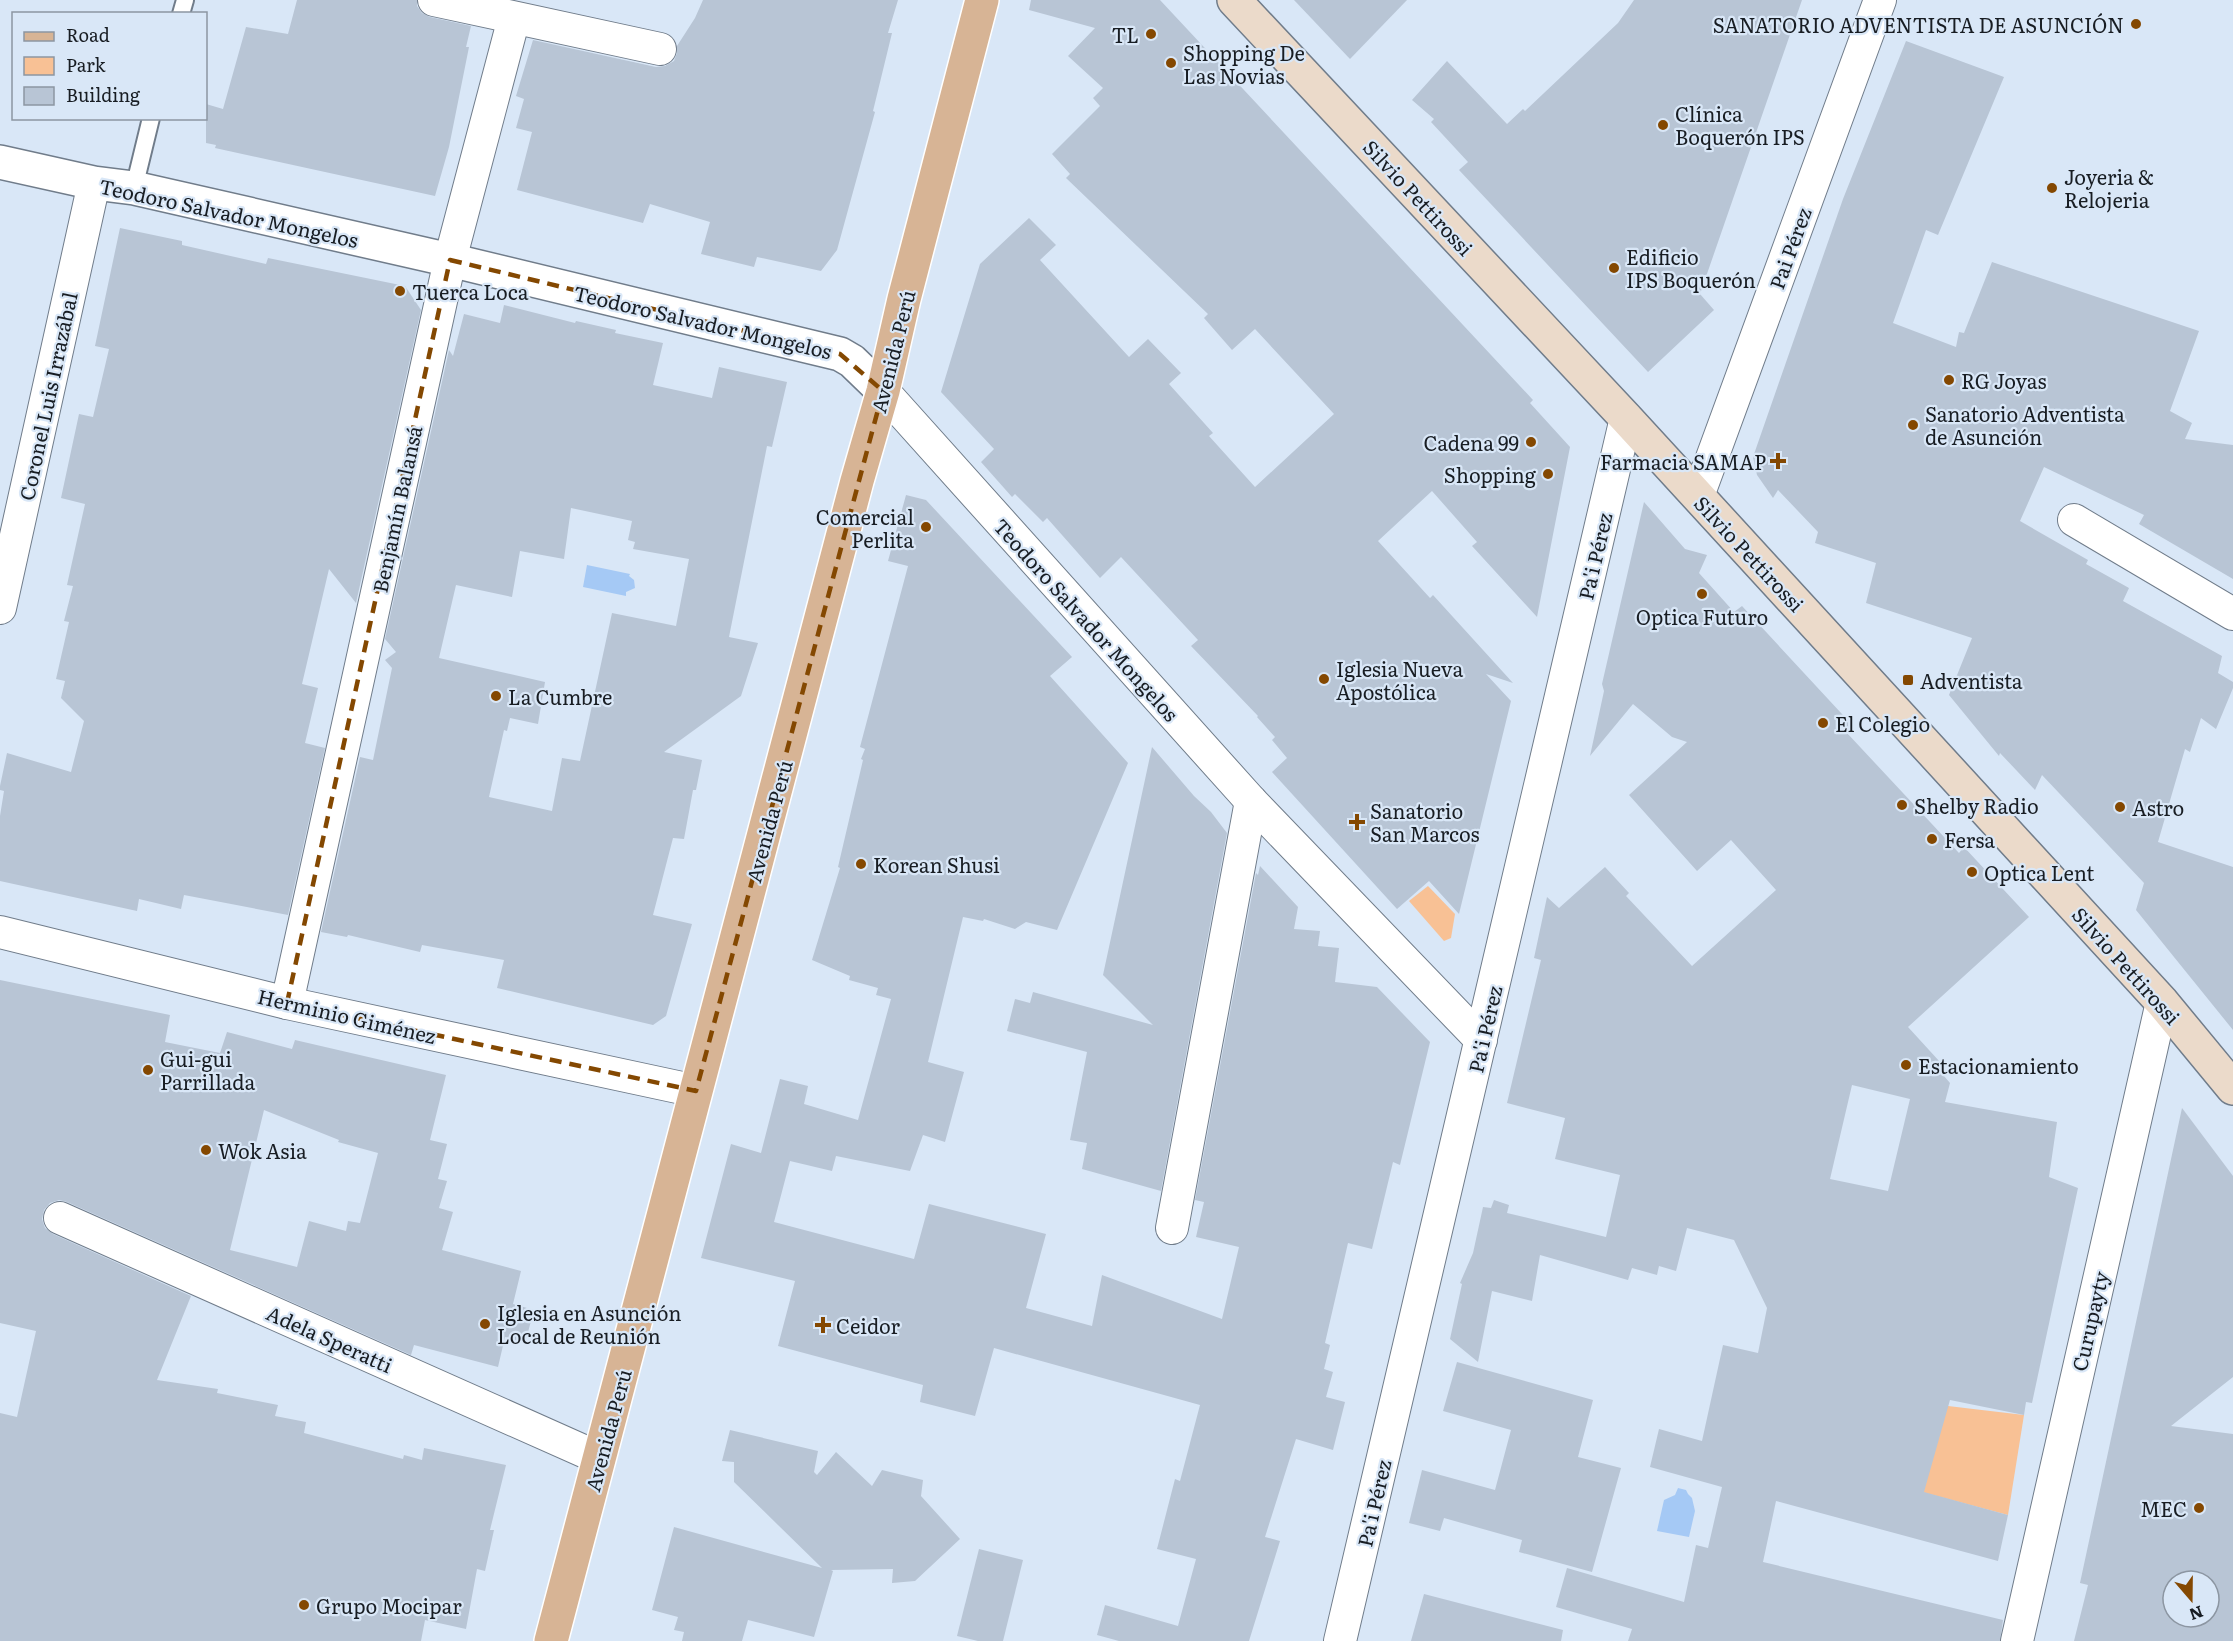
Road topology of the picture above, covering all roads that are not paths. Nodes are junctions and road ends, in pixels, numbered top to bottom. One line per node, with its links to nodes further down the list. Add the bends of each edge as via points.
1 (434, 0): 5 (street)
2 (982, 0): 12 (main road, Avenida Perú)
3 (1234, 0): 13 (main road, Silvio Pettirossi)
4 (1880, 0): 14 (street, Pai Pérez)
5 (514, 18): 6 (street); 11 (street, Benjamín Balansá)
6 (660, 49)
7 (151, 120): 10 (lane)
8 (0, 162): 9 (street, Teodoro Salvador Mongelos)
9 (94, 183): 10 (street, Teodoro Salvador Mongelos); 16 (street, Coronel Luis Irrazábal)
10 (134, 188): 11 (street, Teodoro Salvador Mongelos)
11 (450, 260): 12 (street, Teodoro Salvador Mongelos, via 840,354); 21 (street, Benjamín Balansá)
12 (884, 391): 18 (street, Teodoro Salvador Mongelos); 24 (main road, Avenida Perú)
13 (1626, 418): 14 (main road, Silvio Pettirossi); 22 (street, Pa'i Pérez)
14 (1698, 496): 20 (main road, Silvio Pettirossi)
15 (2074, 520): 17 (street)
16 (0, 608)
17 (2233, 614)
18 (1251, 801): 22 (street, Teodoro Salvador Mongelos); 26 (street)
19 (0, 932): 21 (street, Herminio Giménez)
20 (2162, 1002): 23 (main road, Silvio Pettirossi); 30 (street, Curupayty)
21 (287, 1003): 24 (street, Herminio Giménez)
22 (1481, 1040): 29 (street, Pa'i Pérez)
23 (2233, 1088)
24 (696, 1091): 27 (main road, Avenida Perú)
25 (60, 1218): 27 (street, Adela Speratti)
26 (1172, 1228)
27 (599, 1458): 28 (main road, Avenida Perú)
28 (551, 1641)
29 (1340, 1641)
30 (2017, 1641)

